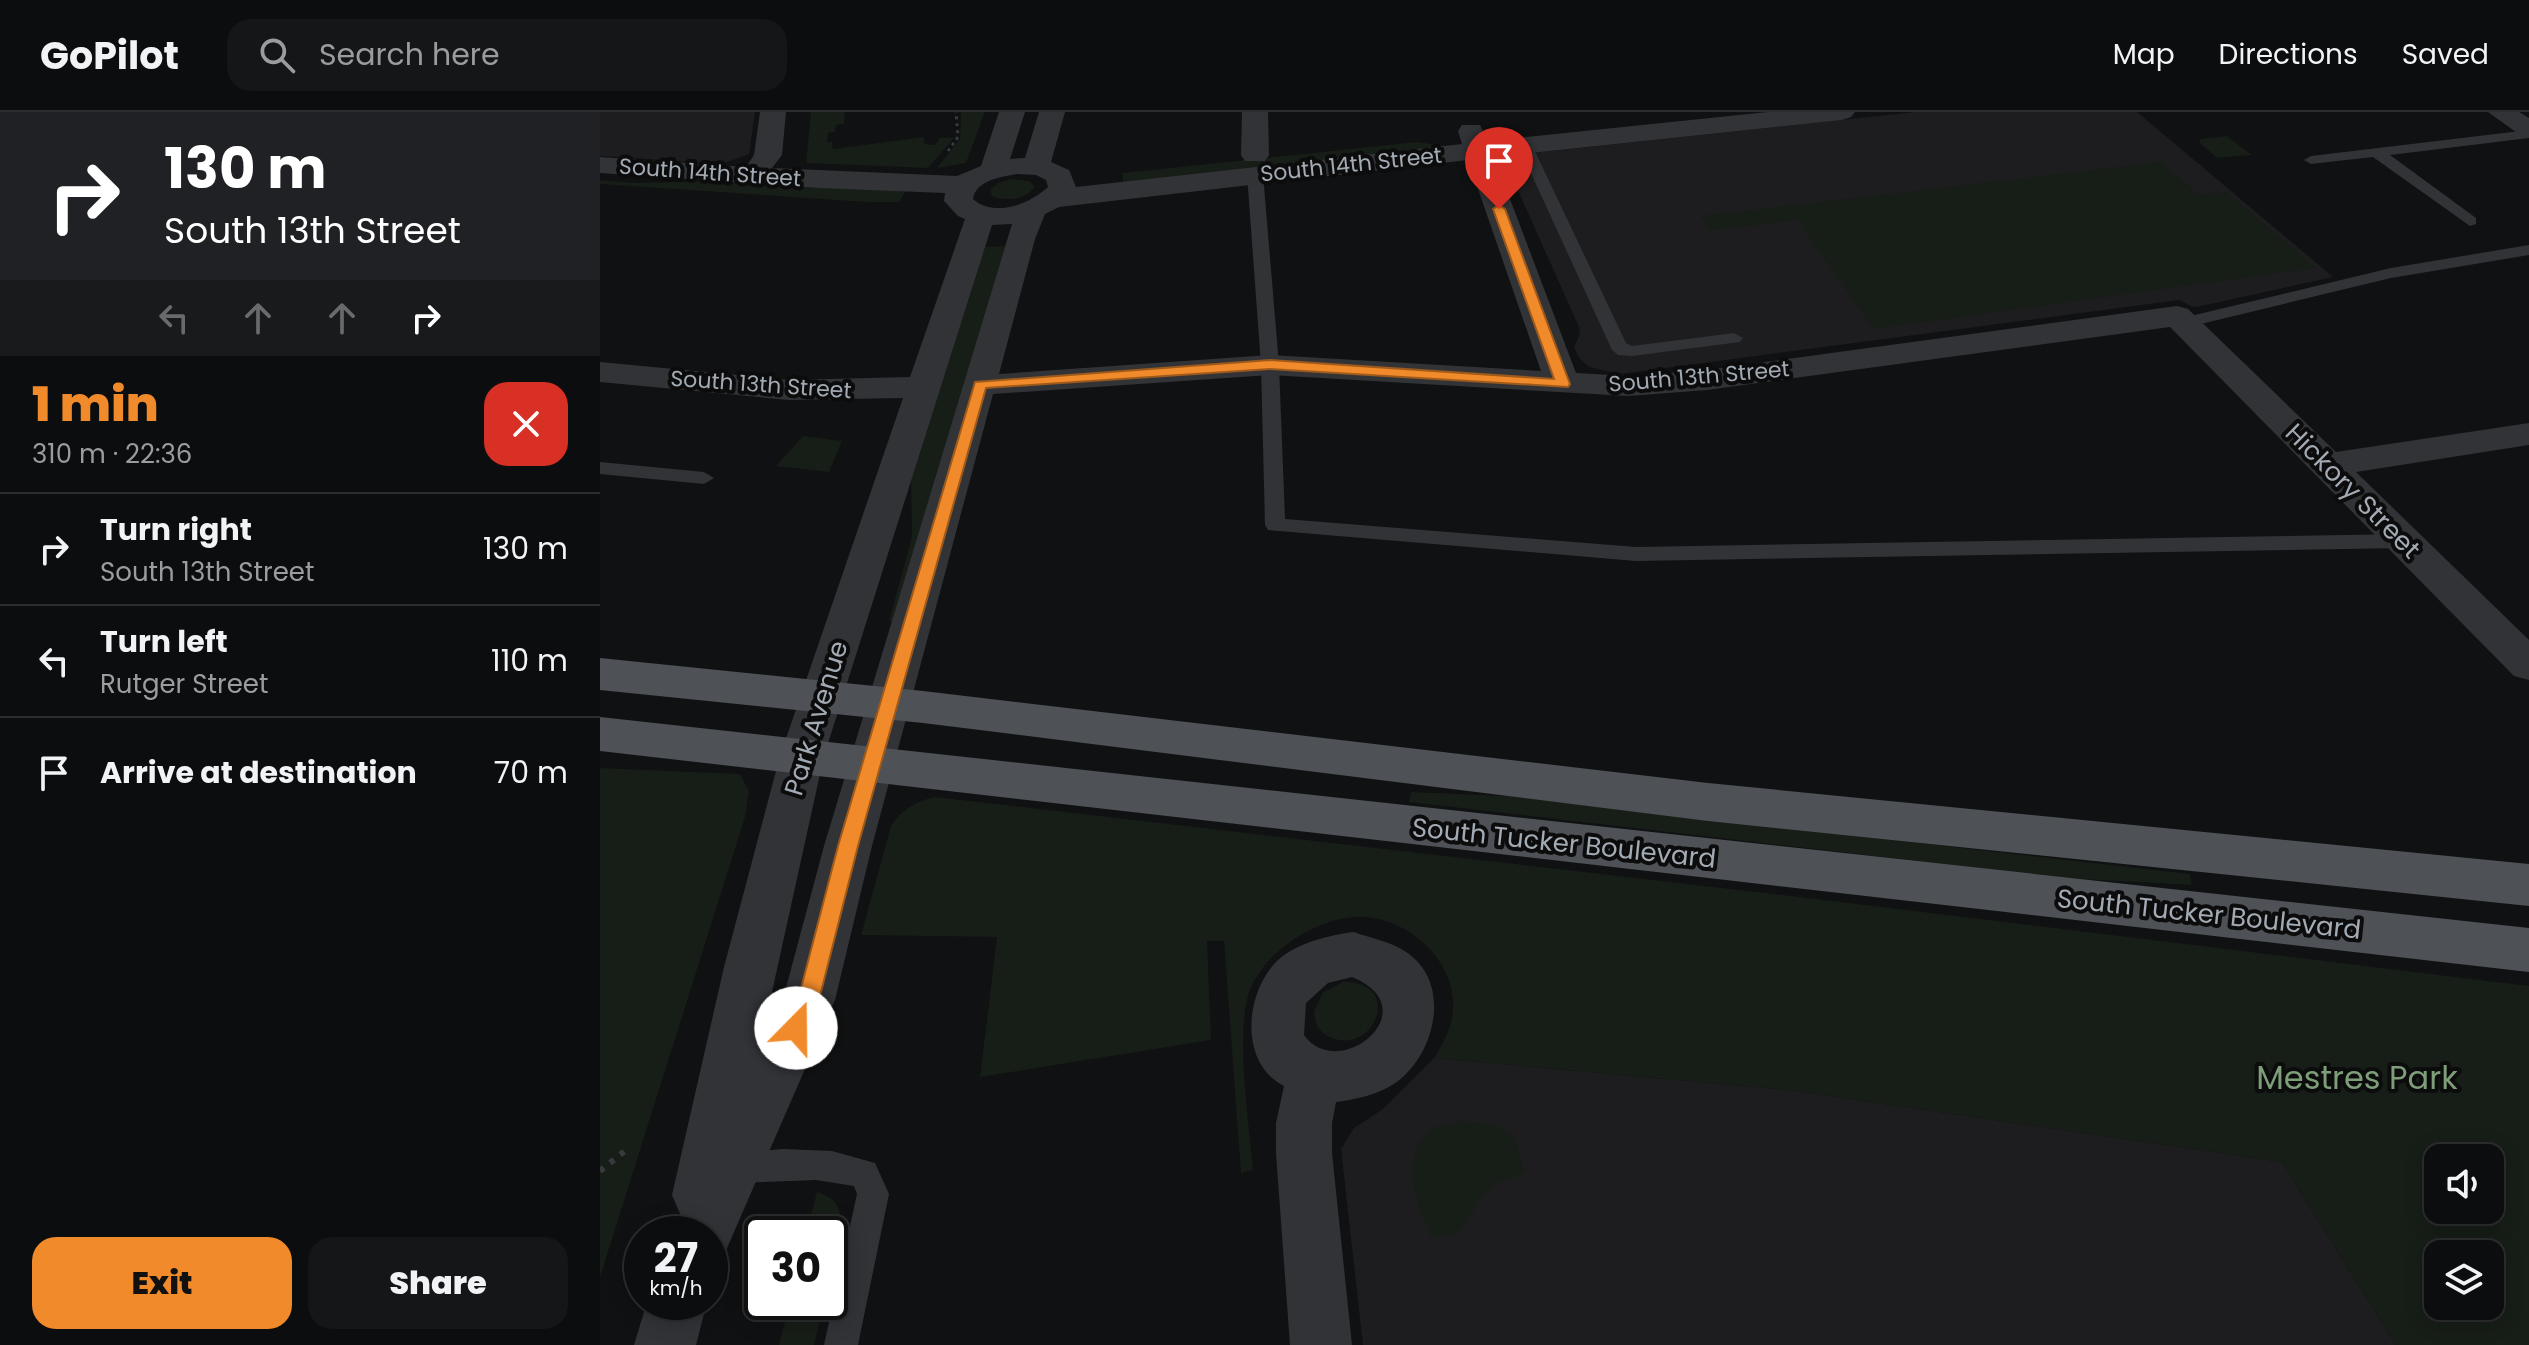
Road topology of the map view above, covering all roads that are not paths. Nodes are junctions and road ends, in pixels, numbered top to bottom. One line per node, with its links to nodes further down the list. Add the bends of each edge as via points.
1 (773, 112): 17 (street, via 768,155)
2 (1012, 112): 16 (street)
3 (1052, 112): 18 (street)
4 (1255, 112): 14 (street)
5 (1653, 112): 8 (street, South 14th Street)
6 (1842, 112): 11 (street, South 14th Street)
7 (2501, 112): 9 (street)
8 (1562, 116): 10 (street, South 14th Street)
9 (2529, 132): 12 (lane)
10 (1475, 141): 11 (street, South 14th Street); 14 (street, South 14th Street); 27 (street)
11 (1525, 145): 24 (lane, via 1618,346 1632,351)
12 (2376, 152): 13 (lane); 21 (lane)
13 (2311, 160)
14 (1255, 164): 18 (street, South 14th Street); 25 (lane)
15 (600, 165): 17 (street, South 14th Street)
16 (993, 170): 18 (street); 20 (street)
17 (754, 175): 20 (street, South 14th Street)
18 (1045, 188): 20 (street, via 1003,215); 28 (street, via 1020,239)
19 (600, 190): 20 (street, South 14th Street, via 798,205)
20 (969, 202): 29 (street, Park Avenue)
21 (2470, 221)
22 (2529, 250): 23 (lane, via 2391,273)
23 (2180, 320): 27 (street, South 13th Street, via 1707,380); 31 (street, Hickory Street)
24 (1734, 338)
25 (1270, 365): 27 (street, South 13th Street); 28 (street, South 13th Street); 34 (lane, via 1275,525 1636,554)
26 (600, 372): 29 (street, South 13th Street, via 789,390)
27 (1563, 384)
28 (980, 385): 38 (street)
29 (922, 387): 37 (street, Park Avenue)
30 (2529, 434): 31 (street)
31 (2328, 465): 34 (street, Hickory Street)
32 (600, 468): 33 (lane)
33 (704, 478)
34 (2404, 541): 35 (street, Hickory Street)
35 (2529, 665)
36 (600, 674): 37 (main road)
37 (821, 697): 38 (main road); 40 (street, Park Avenue)
38 (888, 703): 41 (street); 42 (main road, via 1708,802)
39 (600, 734): 40 (main road, South Tucker Boulevard)
40 (802, 756): 41 (main road, South Tucker Boulevard); 46 (street, Park Avenue)
41 (870, 765): 43 (main road, South Tucker Boulevard); 45 (street, via 809,1000)
42 (2529, 885)
43 (2529, 950)
44 (1314, 1074): 51 (street, via 1304,1153)
45 (733, 1168): 47 (street); 50 (lane, via 813,1162 864,1174 873,1194)
46 (697, 1216)
47 (711, 1216)
48 (672, 1320): 49 (street)
49 (665, 1345)
50 (841, 1345)
51 (1321, 1345)

